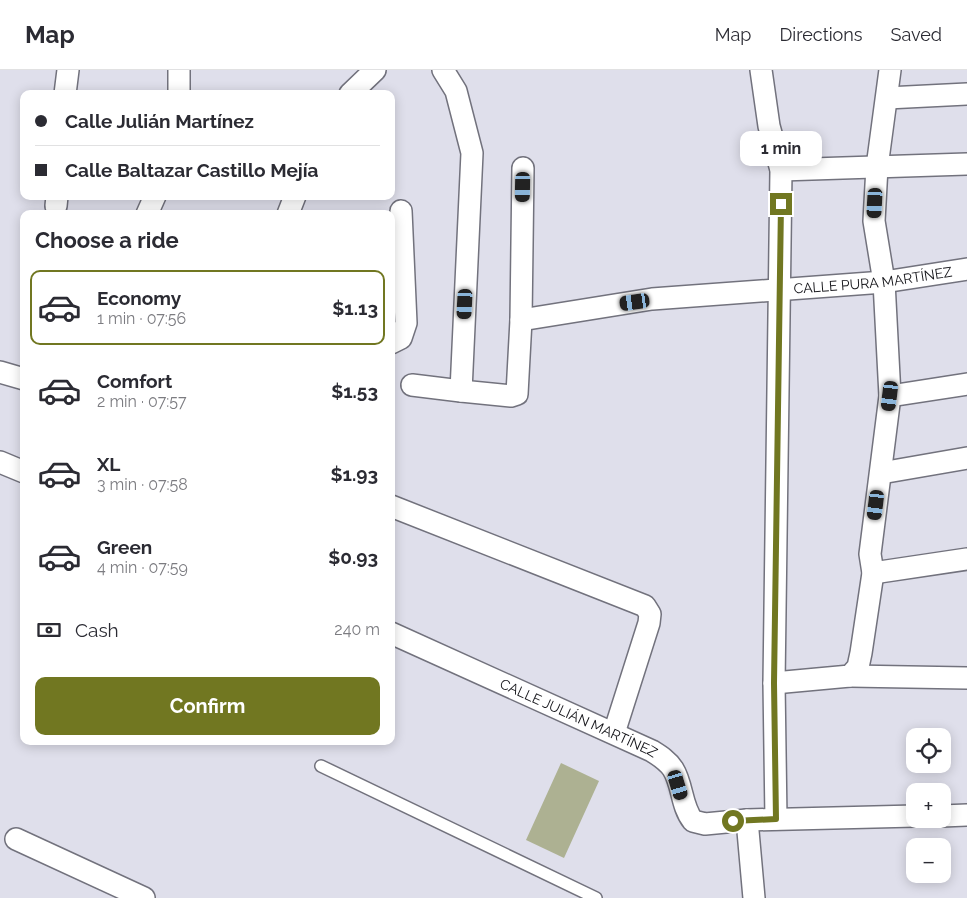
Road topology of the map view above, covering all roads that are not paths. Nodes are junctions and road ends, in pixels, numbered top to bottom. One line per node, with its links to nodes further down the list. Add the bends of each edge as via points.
1 (68, 70): 7 (street)
2 (179, 70): 8 (street)
3 (375, 70): 9 (street)
4 (443, 70): 26 (street, via 456,91 472,153)
5 (761, 70): 15 (street, via 769,126)
6 (890, 70): 11 (street)
7 (66, 90)
8 (179, 90)
9 (354, 90)
10 (967, 94): 11 (street)
11 (887, 98): 13 (street)
12 (967, 164): 13 (street)
13 (877, 167): 15 (street); 18 (street, via 874,221)
14 (523, 168): 20 (street)
15 (781, 170): 19 (street)
16 (401, 211): 21 (street, via 406,323 401,338)
17 (967, 269): 18 (street, CALLE PURA MARTÍNEZ)
18 (884, 282): 19 (street, CALLE PURA MARTÍNEZ); 27 (street)
19 (780, 290): 20 (street, CALLE PURA MARTÍNEZ, via 652,299); 38 (street)
20 (521, 320): 26 (street, via 517,394)
21 (395, 341)
22 (0, 372): 23 (street)
23 (20, 378)
24 (967, 384): 27 (street)
25 (412, 385): 26 (street)
26 (461, 391)
27 (890, 396): 31 (street)
28 (967, 458): 31 (street)
29 (0, 462): 30 (street)
30 (20, 469)
31 (880, 472): 34 (street, via 870,554)
32 (395, 508): 39 (street, via 645,606 650,614 649,624)
33 (967, 558): 34 (street)
34 (873, 573): 36 (street, via 858,667)
35 (395, 635): 39 (street, CALLE JULIÁN MARTÍNEZ)
36 (850, 676): 37 (street); 38 (street)
37 (967, 678)
38 (774, 683): 44 (street)
39 (614, 733): 45 (street, CALLE JULIÁN MARTÍNEZ, via 666,760 674,771 687,814 693,821 705,824)
40 (321, 766): 48 (lane)
41 (967, 815): 43 (street)
42 (906, 816): 44 (street, CALLE JULIÁN MARTÍNEZ)
43 (951, 816)
44 (776, 819): 45 (street, CALLE JULIÁN MARTÍNEZ)
45 (746, 820): 49 (street)
46 (16, 838): 47 (street)
47 (144, 898)
48 (596, 898)
49 (754, 898)

